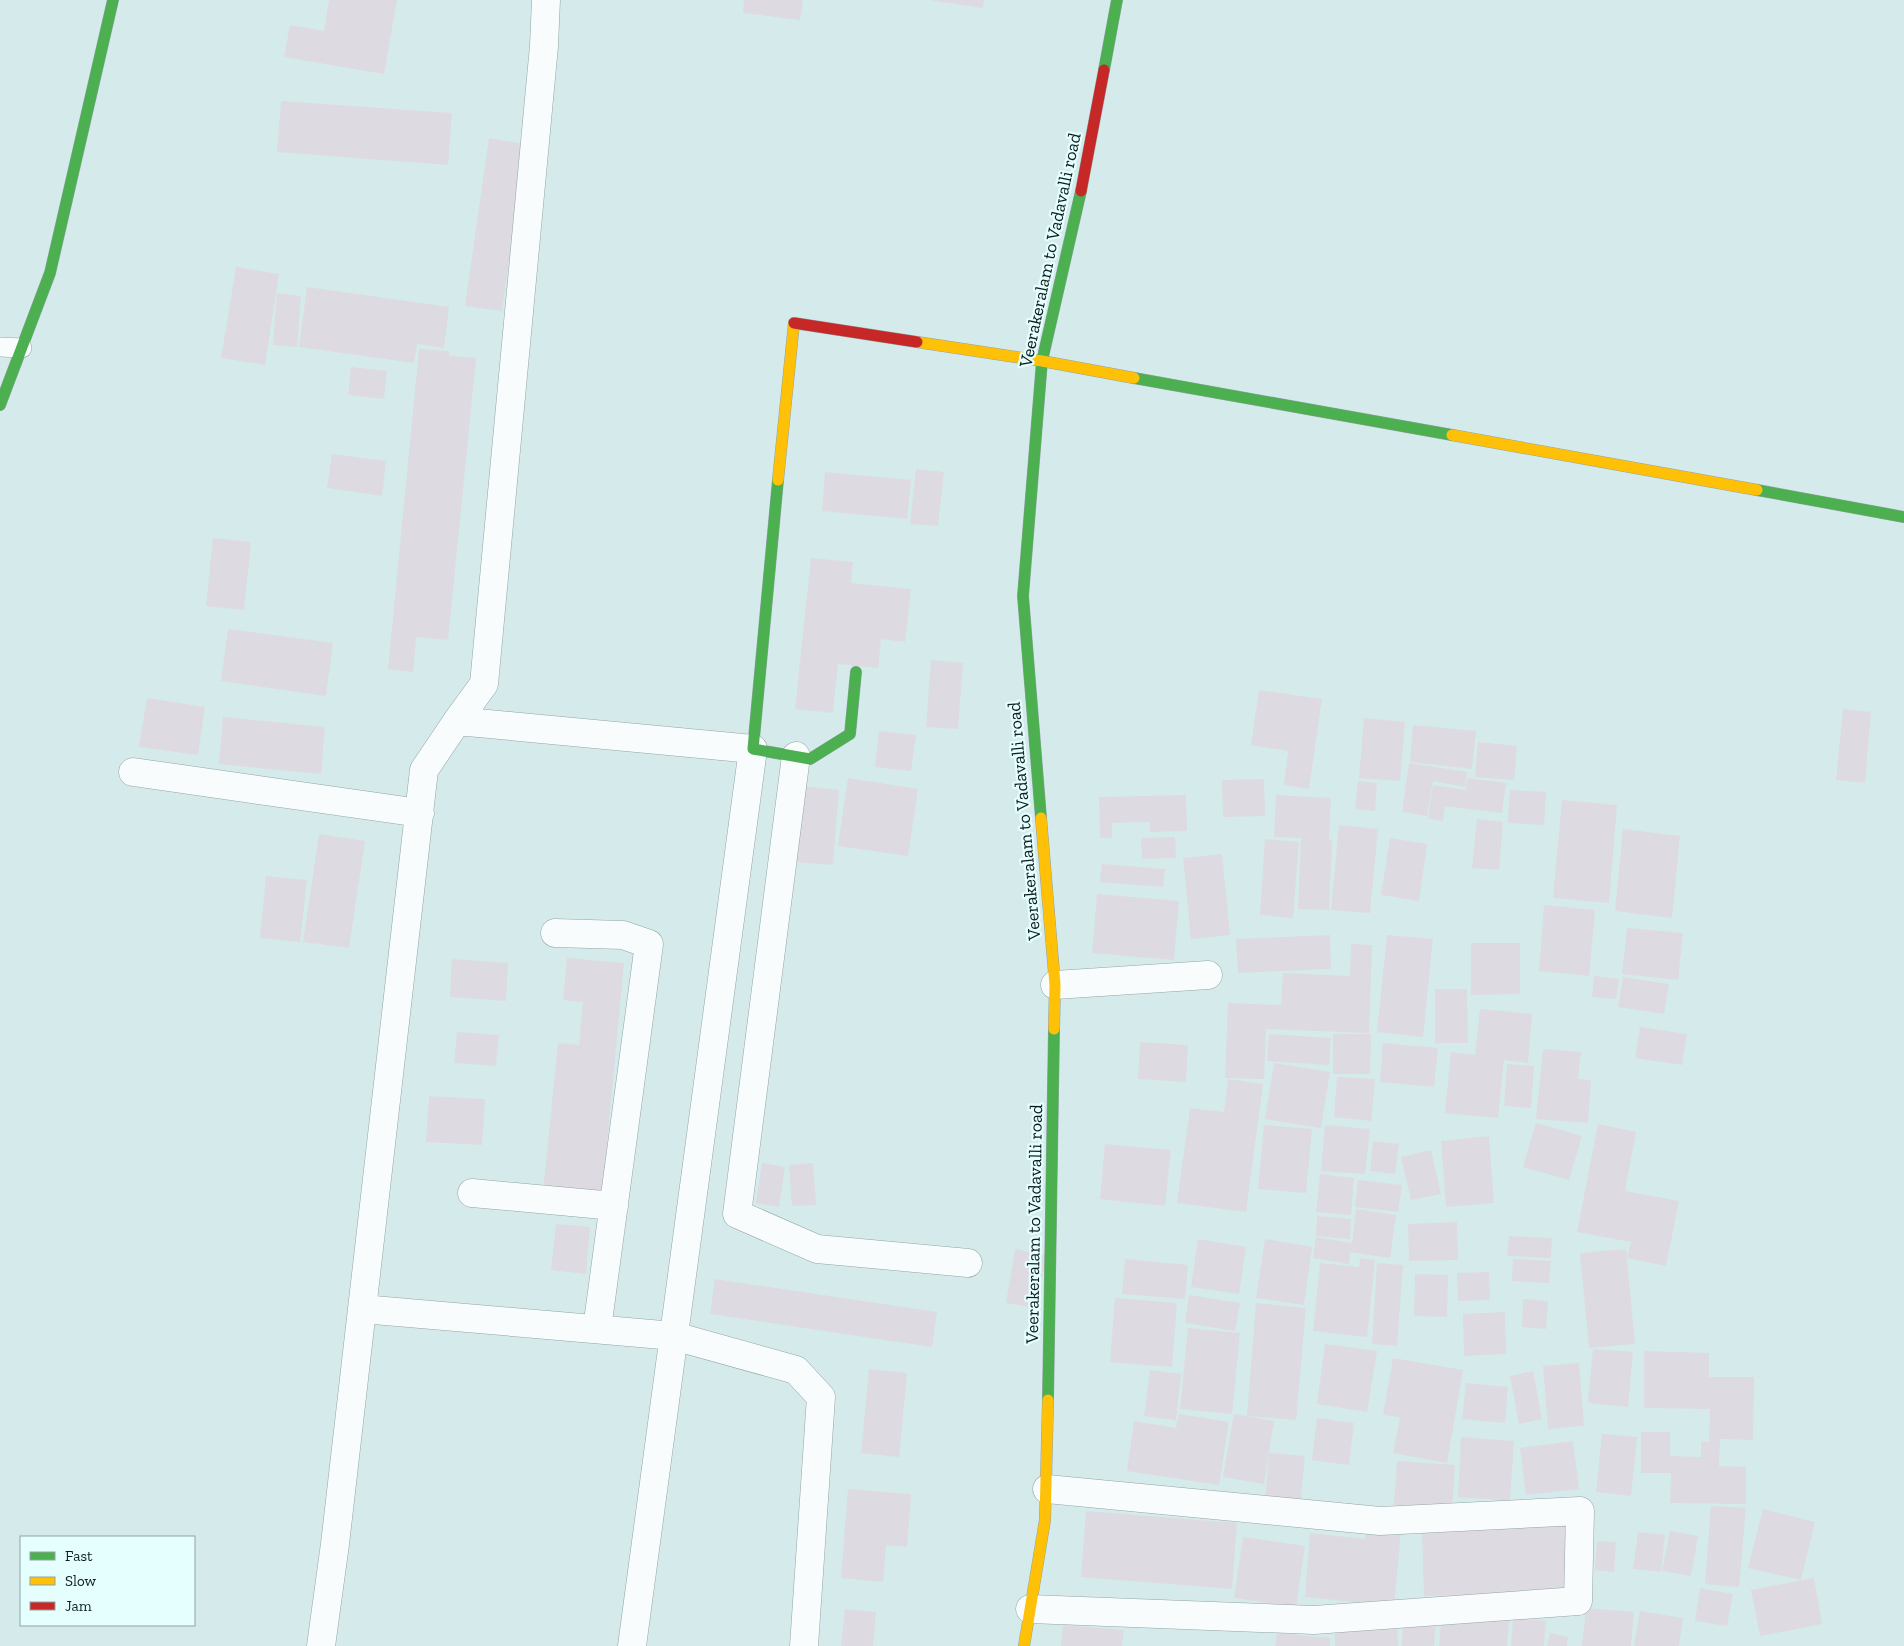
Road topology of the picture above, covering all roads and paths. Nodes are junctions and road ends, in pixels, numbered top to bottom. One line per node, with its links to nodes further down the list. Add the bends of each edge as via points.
1 (113, 0): 5 (street, via 50,273)
2 (546, 0): 10 (street, via 484,684)
3 (1117, 0): 6 (street, Veerakeralam to Vadavalli road, via 1088,160)
4 (0, 347): 5 (lane)
5 (22, 348): 7 (street)
6 (1042, 361): 8 (street); 11 (street, via 792,324); 17 (street, Veerakeralam to Vadavalli road, via 1023,596)
7 (0, 405)
8 (1904, 517)
9 (856, 672): 12 (street, via 850,734 810,759)
10 (457, 720): 11 (street); 14 (street, via 424,770)
11 (753, 750): 12 (street); 23 (street)
12 (796, 756): 20 (street, via 737,1214 816,1249)
13 (133, 772): 14 (street)
14 (420, 813): 21 (street)
15 (555, 932): 19 (street, via 623,935 649,944)
16 (1208, 975): 17 (street)
17 (1055, 985): 24 (street, Veerakeralam to Vadavalli road)
18 (472, 1193): 19 (street)
19 (614, 1206): 22 (street)
20 (968, 1263)
21 (362, 1309): 22 (street); 26 (street)
22 (597, 1329): 23 (street)
23 (674, 1336): 27 (street); 28 (street, via 796,1370 822,1397)
24 (1047, 1489): 25 (street, Veerakeralam to Vadavalli road); 25 (street, via 1380,1521 1580,1512 1578,1601 1314,1620)
25 (1030, 1609): 29 (street, Veerakeralam to Vadavalli road)
26 (321, 1646)
27 (632, 1646)
28 (804, 1646)
29 (1024, 1646)

